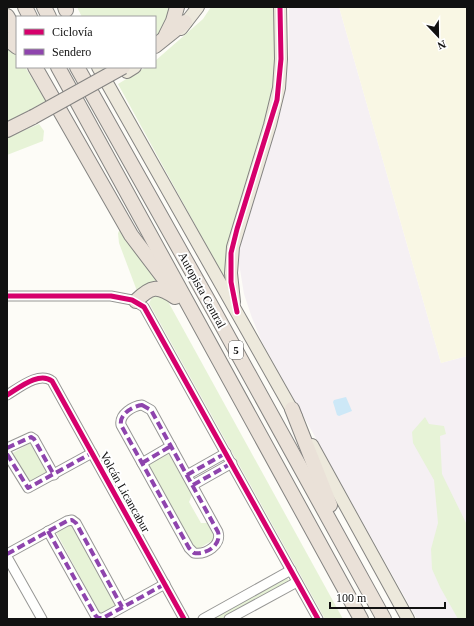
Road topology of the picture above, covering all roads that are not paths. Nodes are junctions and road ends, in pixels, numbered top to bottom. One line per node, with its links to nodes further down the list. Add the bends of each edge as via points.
1 (25, 7): 7 (highway)
2 (44, 7): 8 (highway)
3 (177, 7): 12 (highway, via 173,21)
4 (198, 7): 9 (main road)
5 (280, 7): 26 (main road, via 281,59 277,100 231,253 231,282)
6 (7, 16): 10 (highway)
7 (30, 16)
8 (48, 16)
9 (185, 22): 12 (highway); 14 (main road, via 171,40)
10 (16, 32)
11 (7, 39): 13 (highway)
12 (159, 43)
13 (16, 46)
14 (156, 52)
15 (36, 68): 25 (highway, via 130,236)
16 (59, 68): 25 (highway, Autopista Central / 5)
17 (78, 68): 42 (highway, Autopista Central / 5)
18 (99, 68): 26 (main road)
19 (128, 69): 20 (highway, bridge)
20 (34, 120): 21 (highway); 22 (main road)
21 (7, 130)
22 (7, 137)
23 (7, 296): 24 (street, via 111,296)
24 (136, 301): 25 (highway, via 150,289 159,288); 31 (street, via 150,315)
25 (189, 309): 51 (highway, Autopista Central / 5)
26 (237, 312): 28 (main road)
27 (7, 395): 33 (street, Volcán Licancabur, via 37,378 47,378 54,384)
28 (292, 409): 42 (highway); 53 (main road)
29 (171, 446): 34 (street); 34 (street, via 145,405 124,414 120,422); 37 (street)
30 (7, 448): 36 (street, via 31,437)
31 (226, 453): 35 (street); 37 (street)
32 (7, 454): 36 (street, via 28,488)
33 (92, 454): 36 (street); 44 (street, Volcán Licancabur)
34 (142, 463): 38 (street, via 189,548 199,554 216,544 219,535)
35 (232, 463): 38 (street); 41 (street)
36 (54, 475)
37 (187, 475): 38 (street)
38 (193, 485)
39 (48, 531): 40 (street); 45 (street, via 96,616 103,618); 45 (street, via 70,520 75,521)
40 (7, 555): 46 (street)
41 (291, 570): 43 (street); 48 (street)
42 (362, 579): 52 (highway, Autopista Central / 5)
43 (297, 582): 49 (street); 50 (street)
44 (165, 584): 45 (street); 47 (street, Volcán Licancabur)
45 (122, 607)
46 (42, 619)
47 (184, 619)
48 (203, 619)
49 (229, 619)
50 (318, 619)
51 (361, 619)
52 (384, 619)
53 (408, 619)

